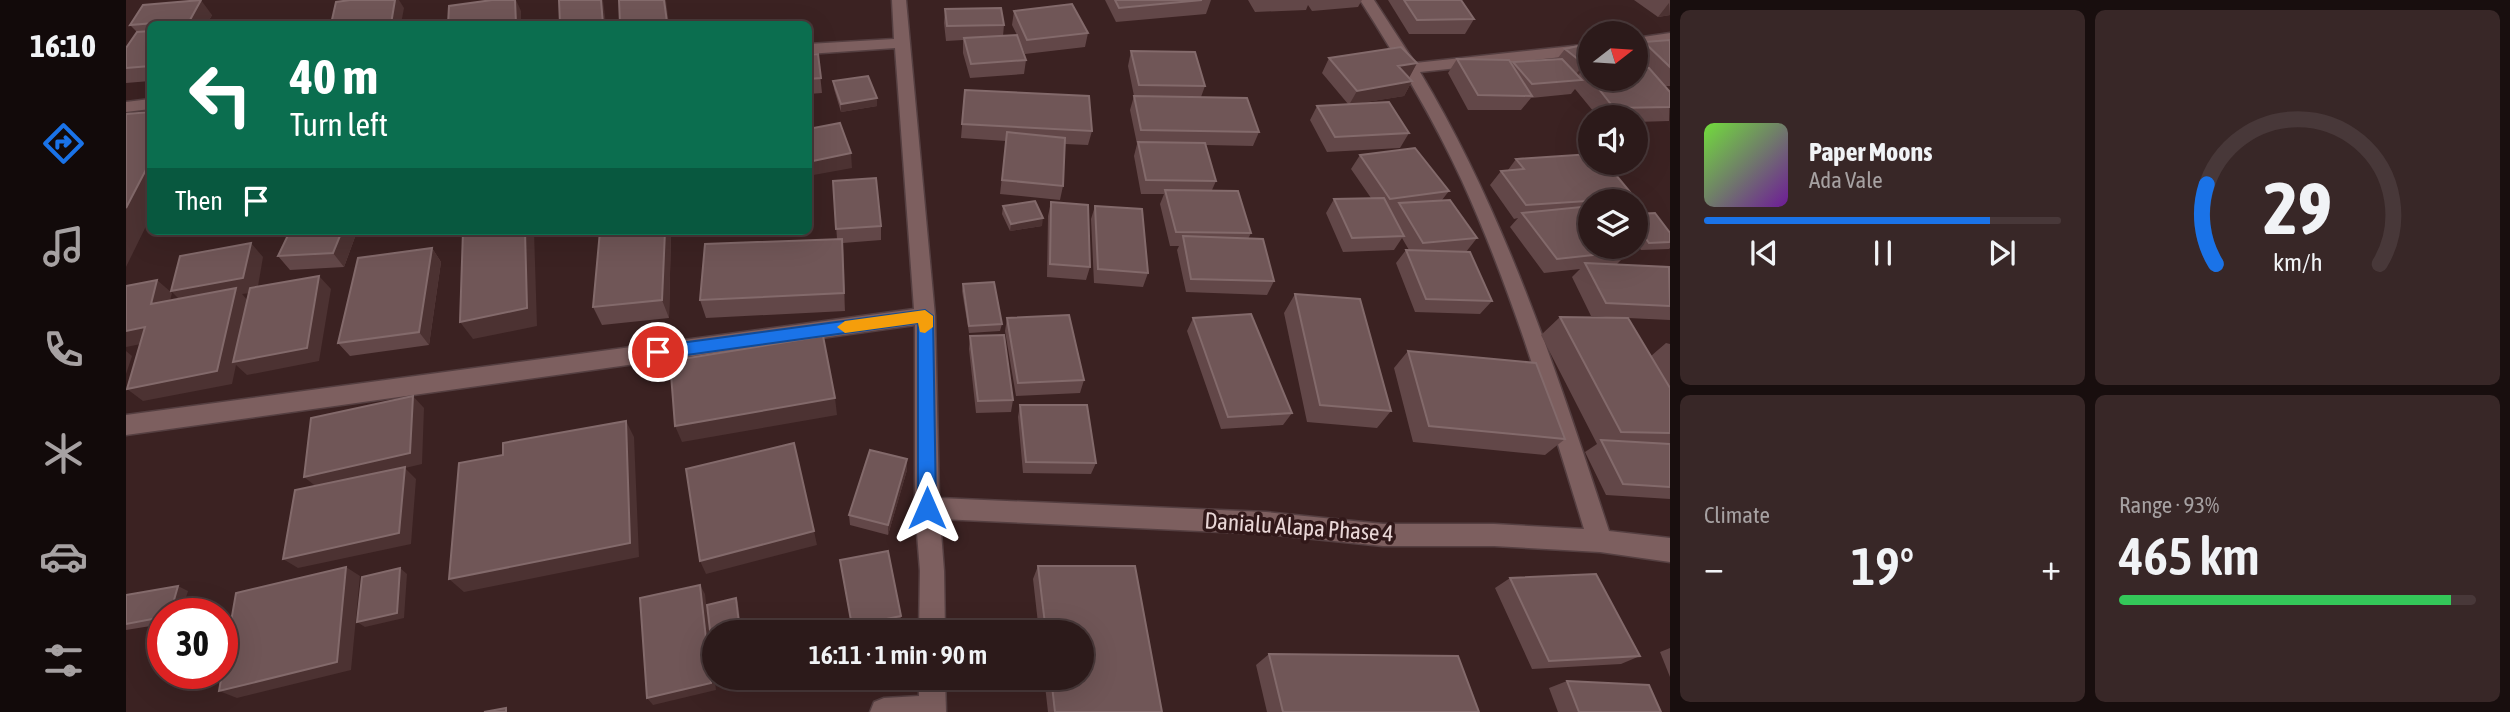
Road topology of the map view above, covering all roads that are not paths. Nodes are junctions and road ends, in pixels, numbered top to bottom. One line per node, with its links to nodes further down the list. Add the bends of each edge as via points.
1 (899, 0): 5 (street)
2 (1367, 0): 8 (street)
3 (1670, 38): 4 (street)
4 (1648, 41)
5 (901, 43): 6 (street); 11 (street)
6 (812, 49)
7 (1578, 50): 8 (street)
8 (1412, 68): 14 (street, via 1497,241)
9 (147, 104): 10 (street)
10 (126, 107)
11 (925, 316): 12 (street); 13 (street)
12 (126, 425)
13 (927, 508): 14 (street, Danialu Alapa Phase 4, via 1266,523 1383,535); 16 (street)
14 (1600, 541): 15 (street, Danialu Alapa Phase 4)
15 (1670, 550)
16 (932, 620)
17 (932, 690): 18 (street)
18 (932, 710): 19 (street)
19 (884, 712)

